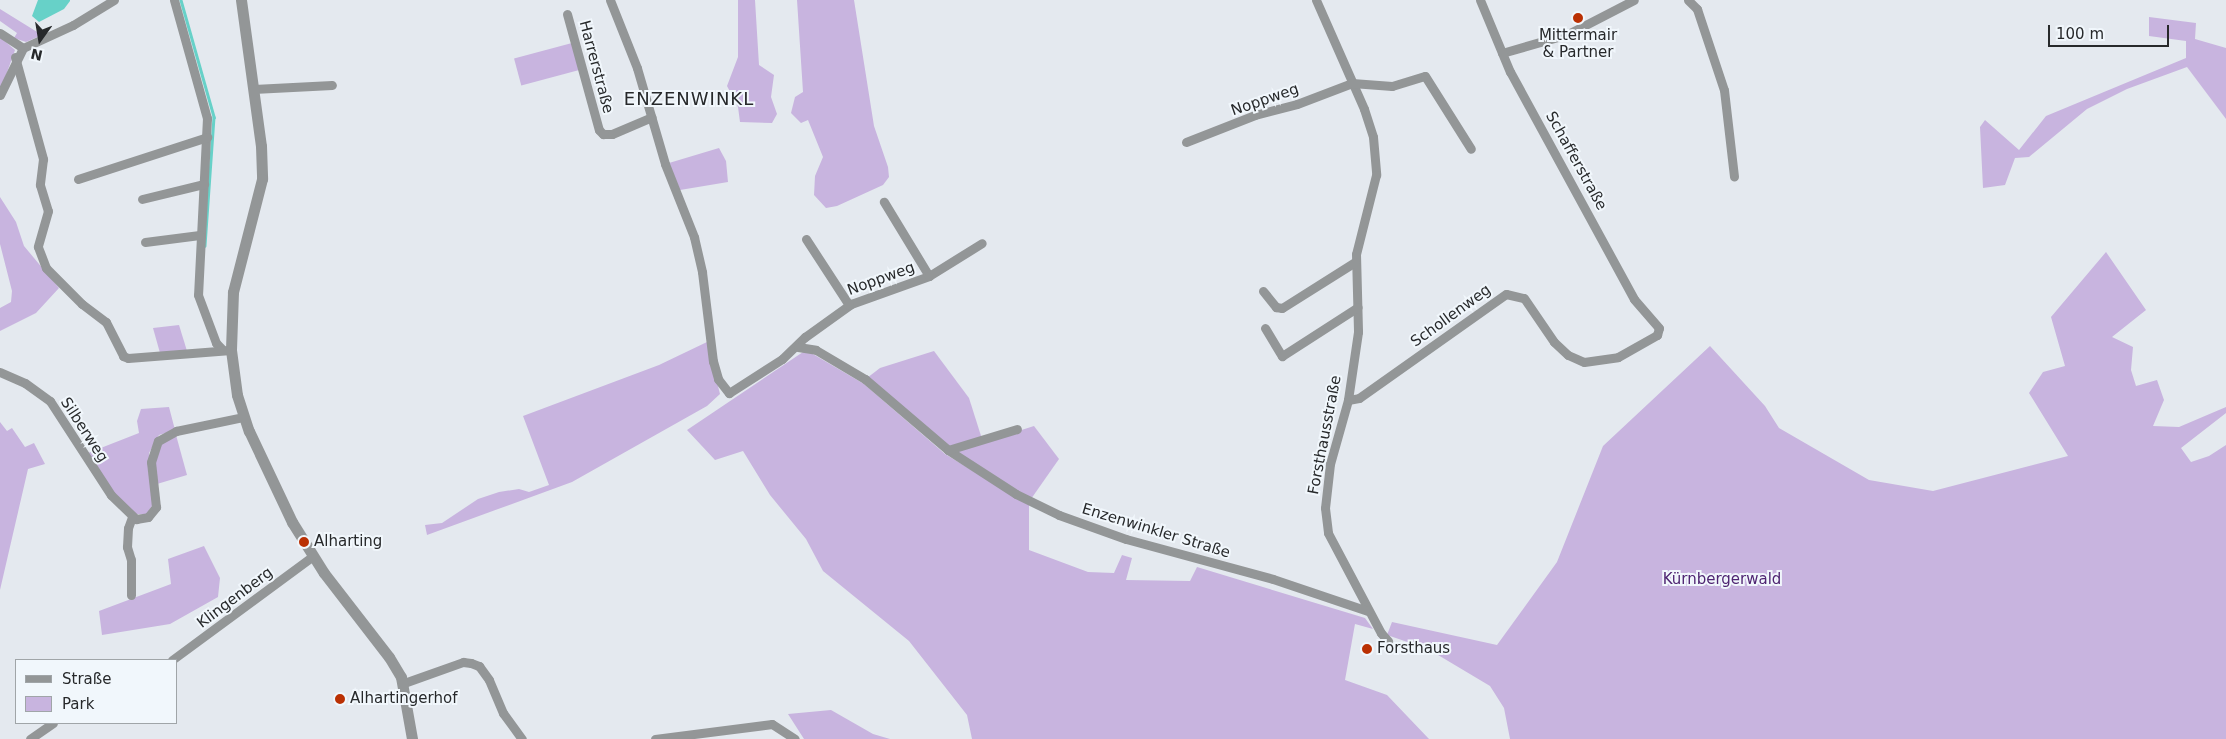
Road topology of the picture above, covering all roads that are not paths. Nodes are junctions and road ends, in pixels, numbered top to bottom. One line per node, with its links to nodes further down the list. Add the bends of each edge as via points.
1 (114, 0): 11 (street, via 73,26)
2 (174, 0): 19 (street, via 202,96)
3 (241, 0): 16 (street)
4 (610, 0): 18 (street)
5 (1316, 0): 14 (street, Forsthausstraße)
6 (1480, 0): 12 (street, Schafferstraße)
7 (1634, 0): 12 (street, via 1568,34)
8 (1688, 0): 22 (street, via 1697,9 1724,90)
9 (567, 14): 18 (street, Harrerstraße, via 599,130 603,134 612,134)
10 (0, 33): 11 (street)
11 (23, 48): 13 (street)
12 (1502, 53): 37 (street, Schafferstraße, via 1634,298)
13 (16, 57): 17 (street); 39 (street, via 43,159 40,186 48,211 38,248 46,268 82,304 106,322 123,356)
14 (1352, 82): 20 (street, Noppweg, via 1297,104 1255,114); 21 (street, via 1392,86 1425,76); 31 (street, Forsthausstraße, via 1370,127 1376,175)
15 (332, 86): 16 (street)
16 (253, 89): 39 (street, via 261,146 261,185 233,292)
17 (0, 95)
18 (652, 117): 38 (street, via 694,237 718,378 729,393)
19 (207, 137): 23 (street); 24 (street)
20 (1186, 142)
21 (1471, 149)
22 (1734, 176)
23 (78, 179)
24 (204, 184): 25 (street); 27 (street)
25 (142, 199)
26 (884, 202): 32 (street, Noppweg)
27 (200, 235): 29 (street); 39 (street, via 199,300 216,343)
28 (806, 239): 34 (street)
29 (145, 242)
30 (982, 243): 32 (street, Noppweg)
31 (1355, 262): 33 (street, via 1282,308 1276,307); 35 (street, Forsthausstraße)
32 (929, 276): 34 (street, Noppweg)
33 (1263, 291)
34 (849, 305): 38 (street, Noppweg, via 805,337)
35 (1358, 308): 36 (street, via 1282,356); 41 (street, Forsthausstraße)
36 (1265, 328)
37 (1659, 328): 41 (street, Schollenweg, via 1655,338 1629,353 1603,361 1584,362 1568,355 1554,342 1524,298 1506,294 1359,398)
38 (798, 347): 44 (street, Enzenwinkler Straße, via 816,350 865,379)
39 (227, 350): 42 (street)
40 (0, 372): 45 (street, Silberweg, via 25,383 50,401 111,495)
41 (1348, 400): 48 (street, Forsthausstraße, via 1330,464 1325,508 1328,533)
42 (243, 417): 45 (street, via 176,432 158,441 151,462 156,507 148,517); 46 (street, via 292,522)
43 (1017, 430): 44 (street)
44 (948, 450): 48 (street, Enzenwinkler Straße, via 1016,494 1093,529 1273,579)
45 (132, 517): 47 (street, via 127,547)
46 (313, 556): 50 (street, Klingenberg); 51 (street, via 390,657)
47 (131, 594)
48 (1368, 611): 49 (street, Forsthausstraße)
49 (1388, 641)
50 (173, 659)
51 (404, 683): 54 (street); 55 (street, via 463,662 472,663 489,680 506,718)
52 (52, 724): 53 (street)
53 (30, 739)
54 (412, 739)
55 (522, 739)
56 (655, 739): 57 (street, via 772,724)
57 (795, 739)

